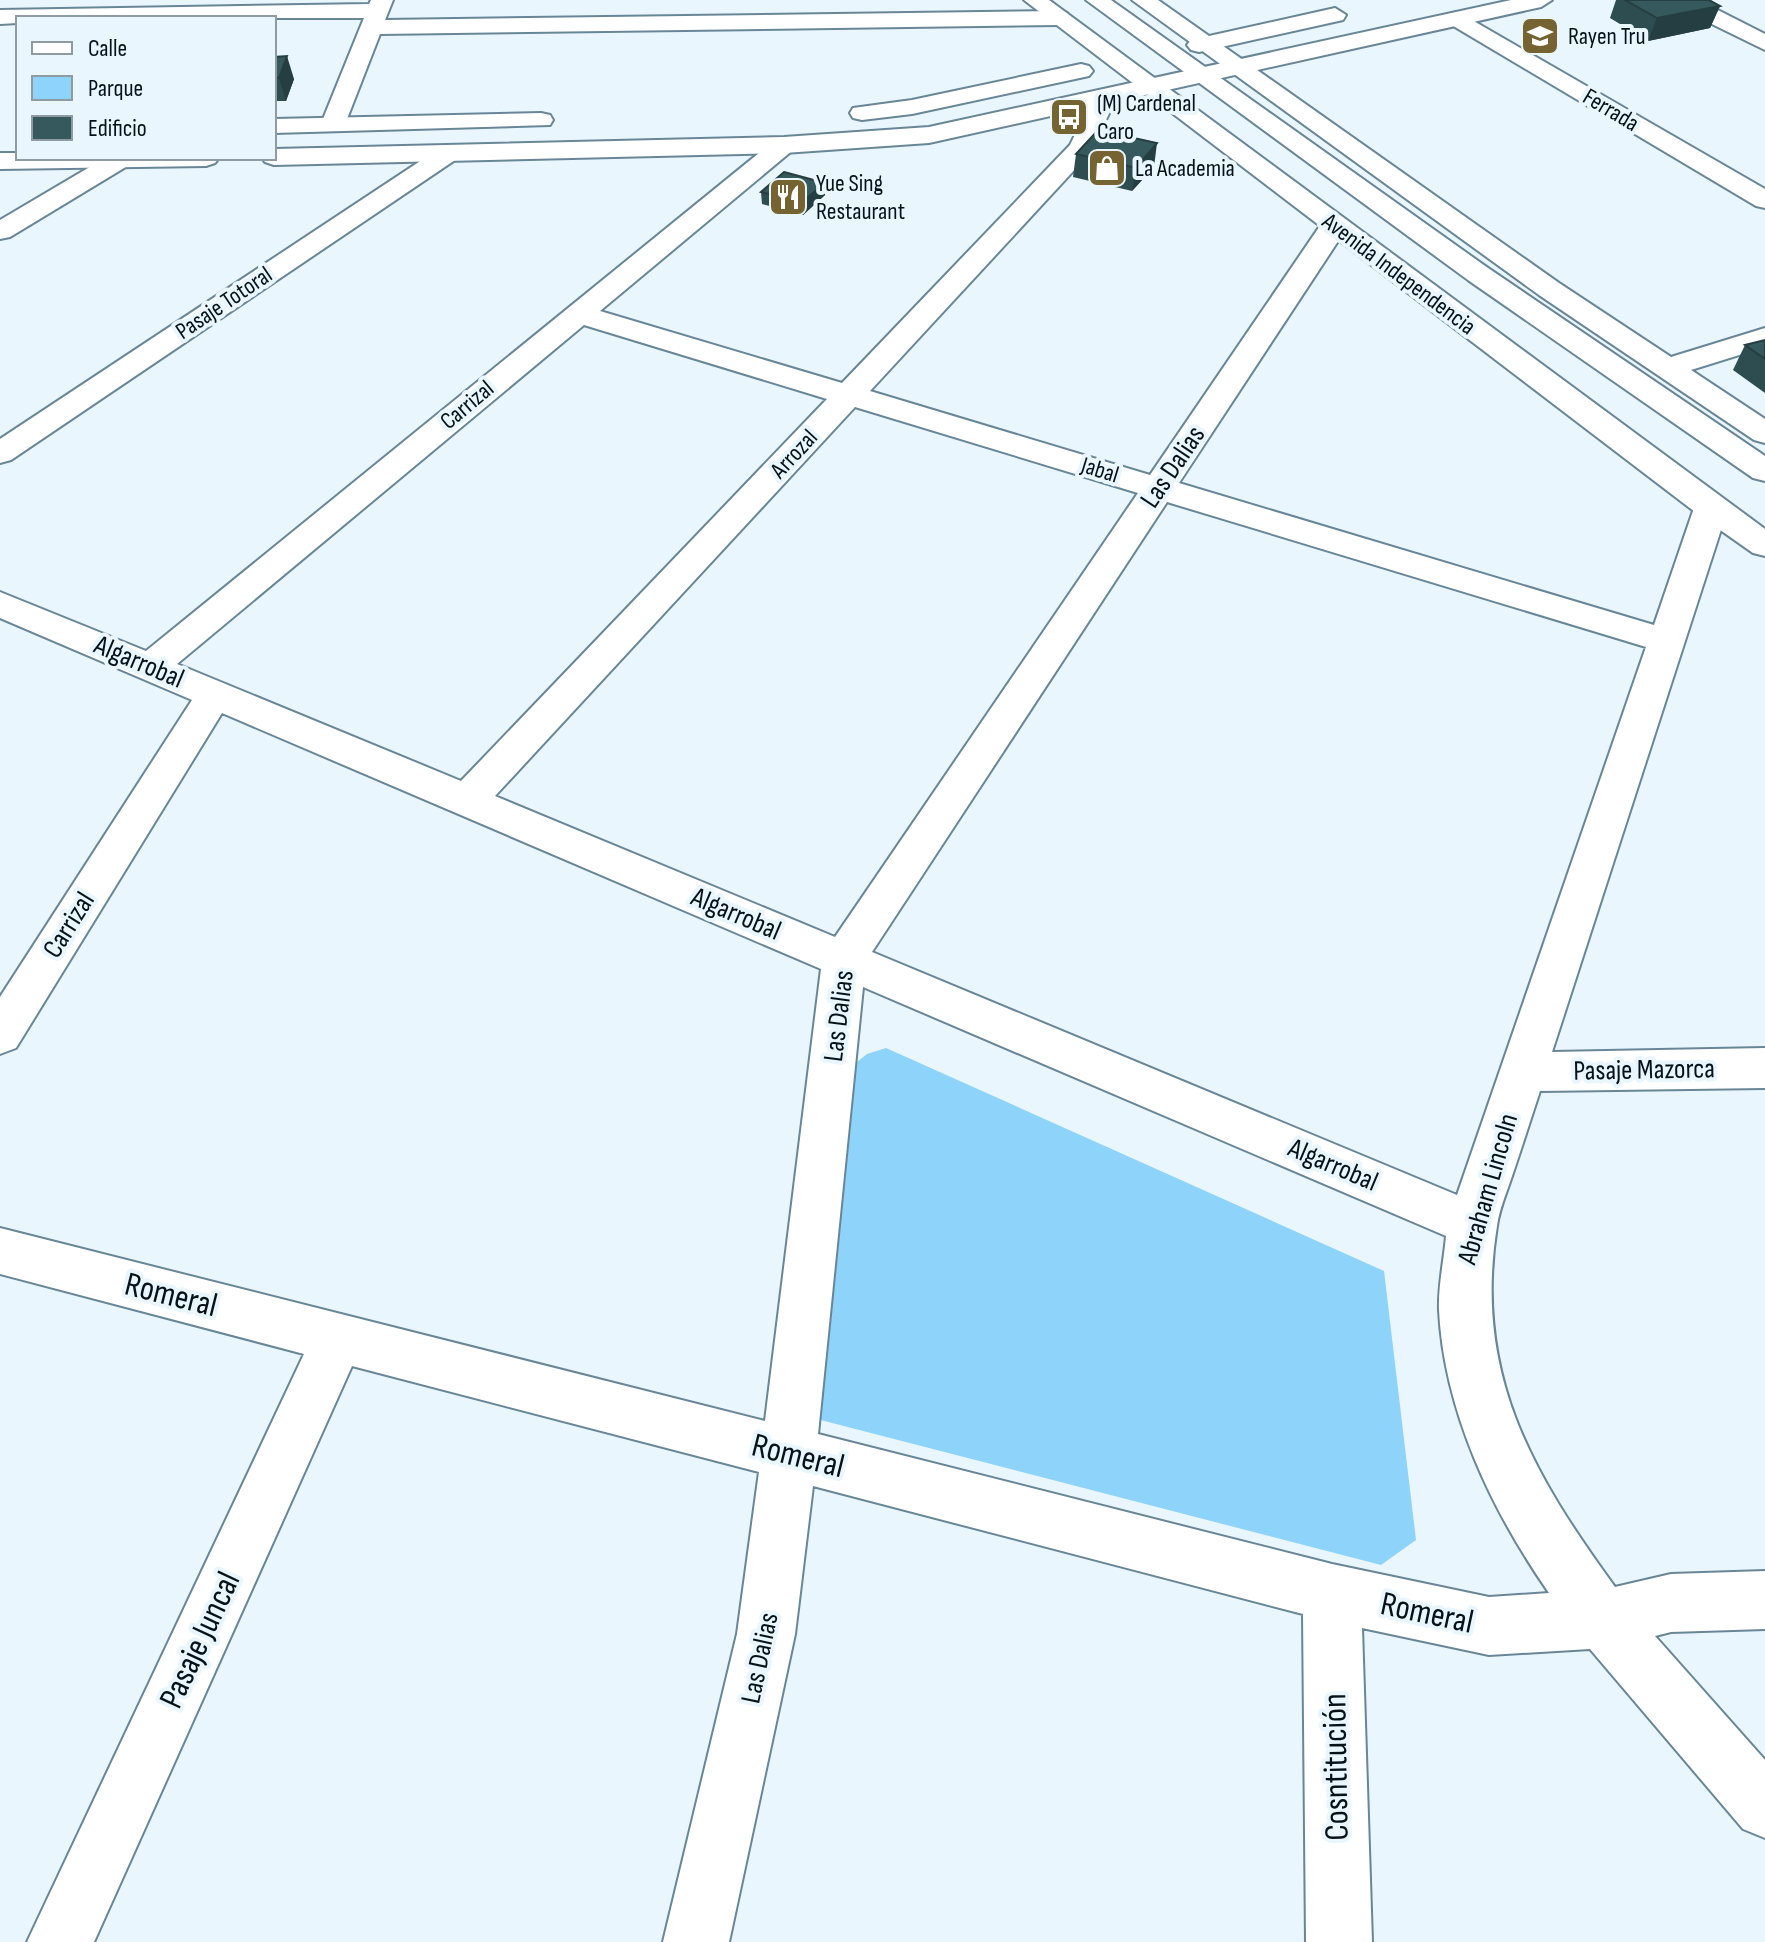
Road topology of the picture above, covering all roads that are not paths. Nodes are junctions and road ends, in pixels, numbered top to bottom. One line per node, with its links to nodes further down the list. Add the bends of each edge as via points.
1 (1035, 0): 10 (street, Avenida Independencia)
2 (1097, 0): 14 (street, Avenida Independencia)
3 (1143, 0): 13 (street)
4 (1541, 0): 6 (street)
5 (1681, 0): 12 (street)
6 (1501, 4): 11 (street)
7 (1360, 10): 13 (street)
8 (377, 13): 9 (street); 10 (street); 22 (street)
9 (94, 16)
10 (1059, 18): 15 (street, Avenida Independencia)
11 (1458, 19): 16 (street); 29 (street, Ferrada)
12 (1765, 43)
13 (1203, 44): 14 (street); 16 (street)
14 (1170, 52): 15 (street); 17 (street, Avenida Independencia)
15 (1117, 64): 18 (street, Avenida Independencia); 20 (street, via 912,107)
16 (1237, 68): 17 (street); 34 (street)
17 (1204, 75): 18 (street); 38 (street, Avenida Independencia, via 1491,283)
18 (1150, 87): 19 (street); 30 (street, Avenida Independencia)
19 (1105, 97): 24 (street, via 929,135); 35 (street, Arrozal, via 1081,148)
20 (837, 114)
21 (568, 120): 22 (street)
22 (333, 124): 23 (street)
23 (276, 126)
24 (784, 145): 25 (street); 32 (street, Carrizal)
25 (449, 153): 26 (street); 37 (street, Pasaje Totoral)
26 (276, 157)
27 (120, 160): 28 (street); 31 (street)
28 (0, 161)
29 (1765, 200)
30 (1334, 226): 39 (street, Las Dalias); 40 (street, Avenida Independencia)
31 (0, 231)
32 (578, 314): 35 (street, Jabal); 44 (street, Carrizal)
33 (1765, 337): 34 (street)
34 (1666, 368): 36 (street)
35 (849, 395): 39 (street, Jabal); 46 (street, Arrozal)
36 (1765, 433)
37 (0, 453)
38 (1765, 471)
39 (1158, 488): 43 (street, Jabal); 47 (street, Las Dalias)
40 (1711, 508): 41 (street, Avenida Independencia); 43 (street, Abraham Lincoln)
41 (1765, 545)
42 (0, 604): 44 (street, Algarrobal)
43 (1667, 641): 50 (street, Abraham Lincoln)
44 (150, 667): 45 (street, Algarrobal)
45 (215, 694): 46 (street, Algarrobal); 48 (street, Carrizal)
46 (467, 800): 47 (street, Algarrobal)
47 (844, 959): 51 (street, Algarrobal); 54 (street, Las Dalias)
48 (0, 1035)
49 (1765, 1068): 50 (street, Pasaje Mazorca)
50 (1523, 1072): 51 (street, Abraham Lincoln)
51 (1472, 1224): 57 (street, Abraham Lincoln, via 1462,1304 1474,1381 1514,1482)
52 (0, 1251): 53 (street, Romeral)
53 (339, 1337): 54 (street, Romeral); 59 (street, Pasaje Juncal)
54 (789, 1454): 55 (street, Romeral); 60 (street, Las Dalias, via 766,1634)
55 (1332, 1593): 57 (street, Romeral, via 1489,1626); 61 (street, Cosntitución)
56 (1765, 1600): 57 (street, Romeral, via 1671,1603)
57 (1602, 1619): 58 (street, Abraham Lincoln)
58 (1765, 1807)
59 (60, 1942)
60 (696, 1942)
61 (1339, 1942)

